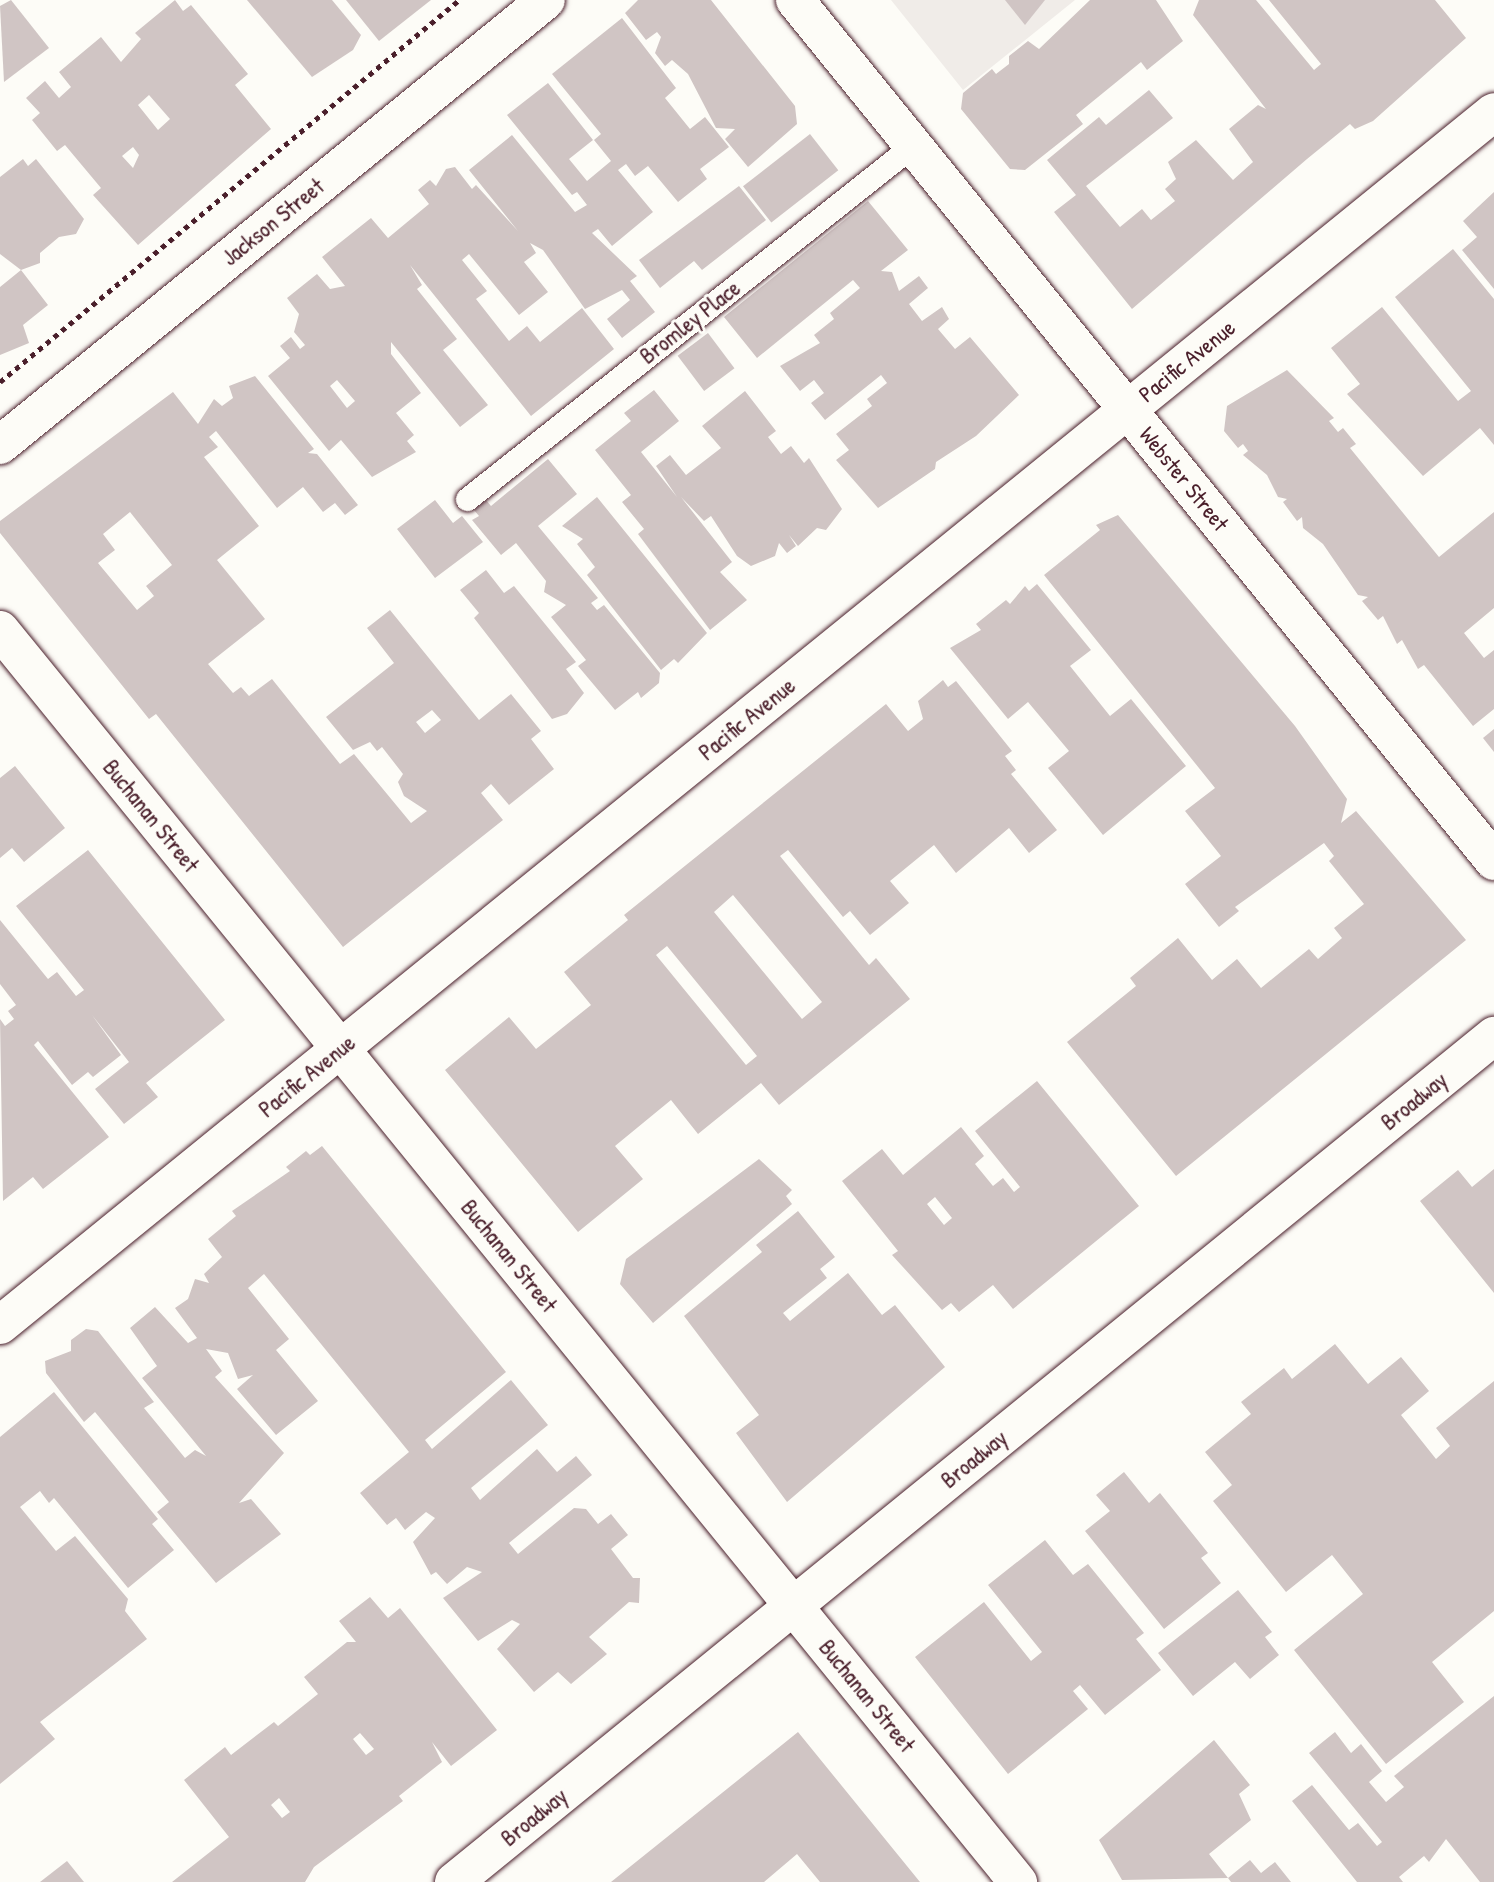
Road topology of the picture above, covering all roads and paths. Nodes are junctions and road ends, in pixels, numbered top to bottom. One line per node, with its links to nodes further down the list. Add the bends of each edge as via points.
1 (459, 0): 6 (path)
2 (546, 0): 8 (street, Jackson Street)
3 (795, 0): 5 (street, Webster Street)
4 (1494, 112): 7 (street, Pacific Avenue)
5 (912, 146): 7 (street, Webster Street); 9 (lane, Bromley Place)
6 (0, 382)
7 (1126, 409): 11 (street, Webster Street); 13 (street, Pacific Avenue)
8 (0, 445)
9 (467, 499)
10 (0, 630): 13 (street, Buchanan Street)
11 (1494, 861)
12 (1494, 1036): 15 (street, Broadway)
13 (340, 1049): 14 (street, Pacific Avenue); 15 (street, Buchanan Street)
14 (0, 1325)
15 (794, 1606): 16 (street, Broadway); 17 (street, Buchanan Street)
16 (454, 1882)
17 (1018, 1882)

